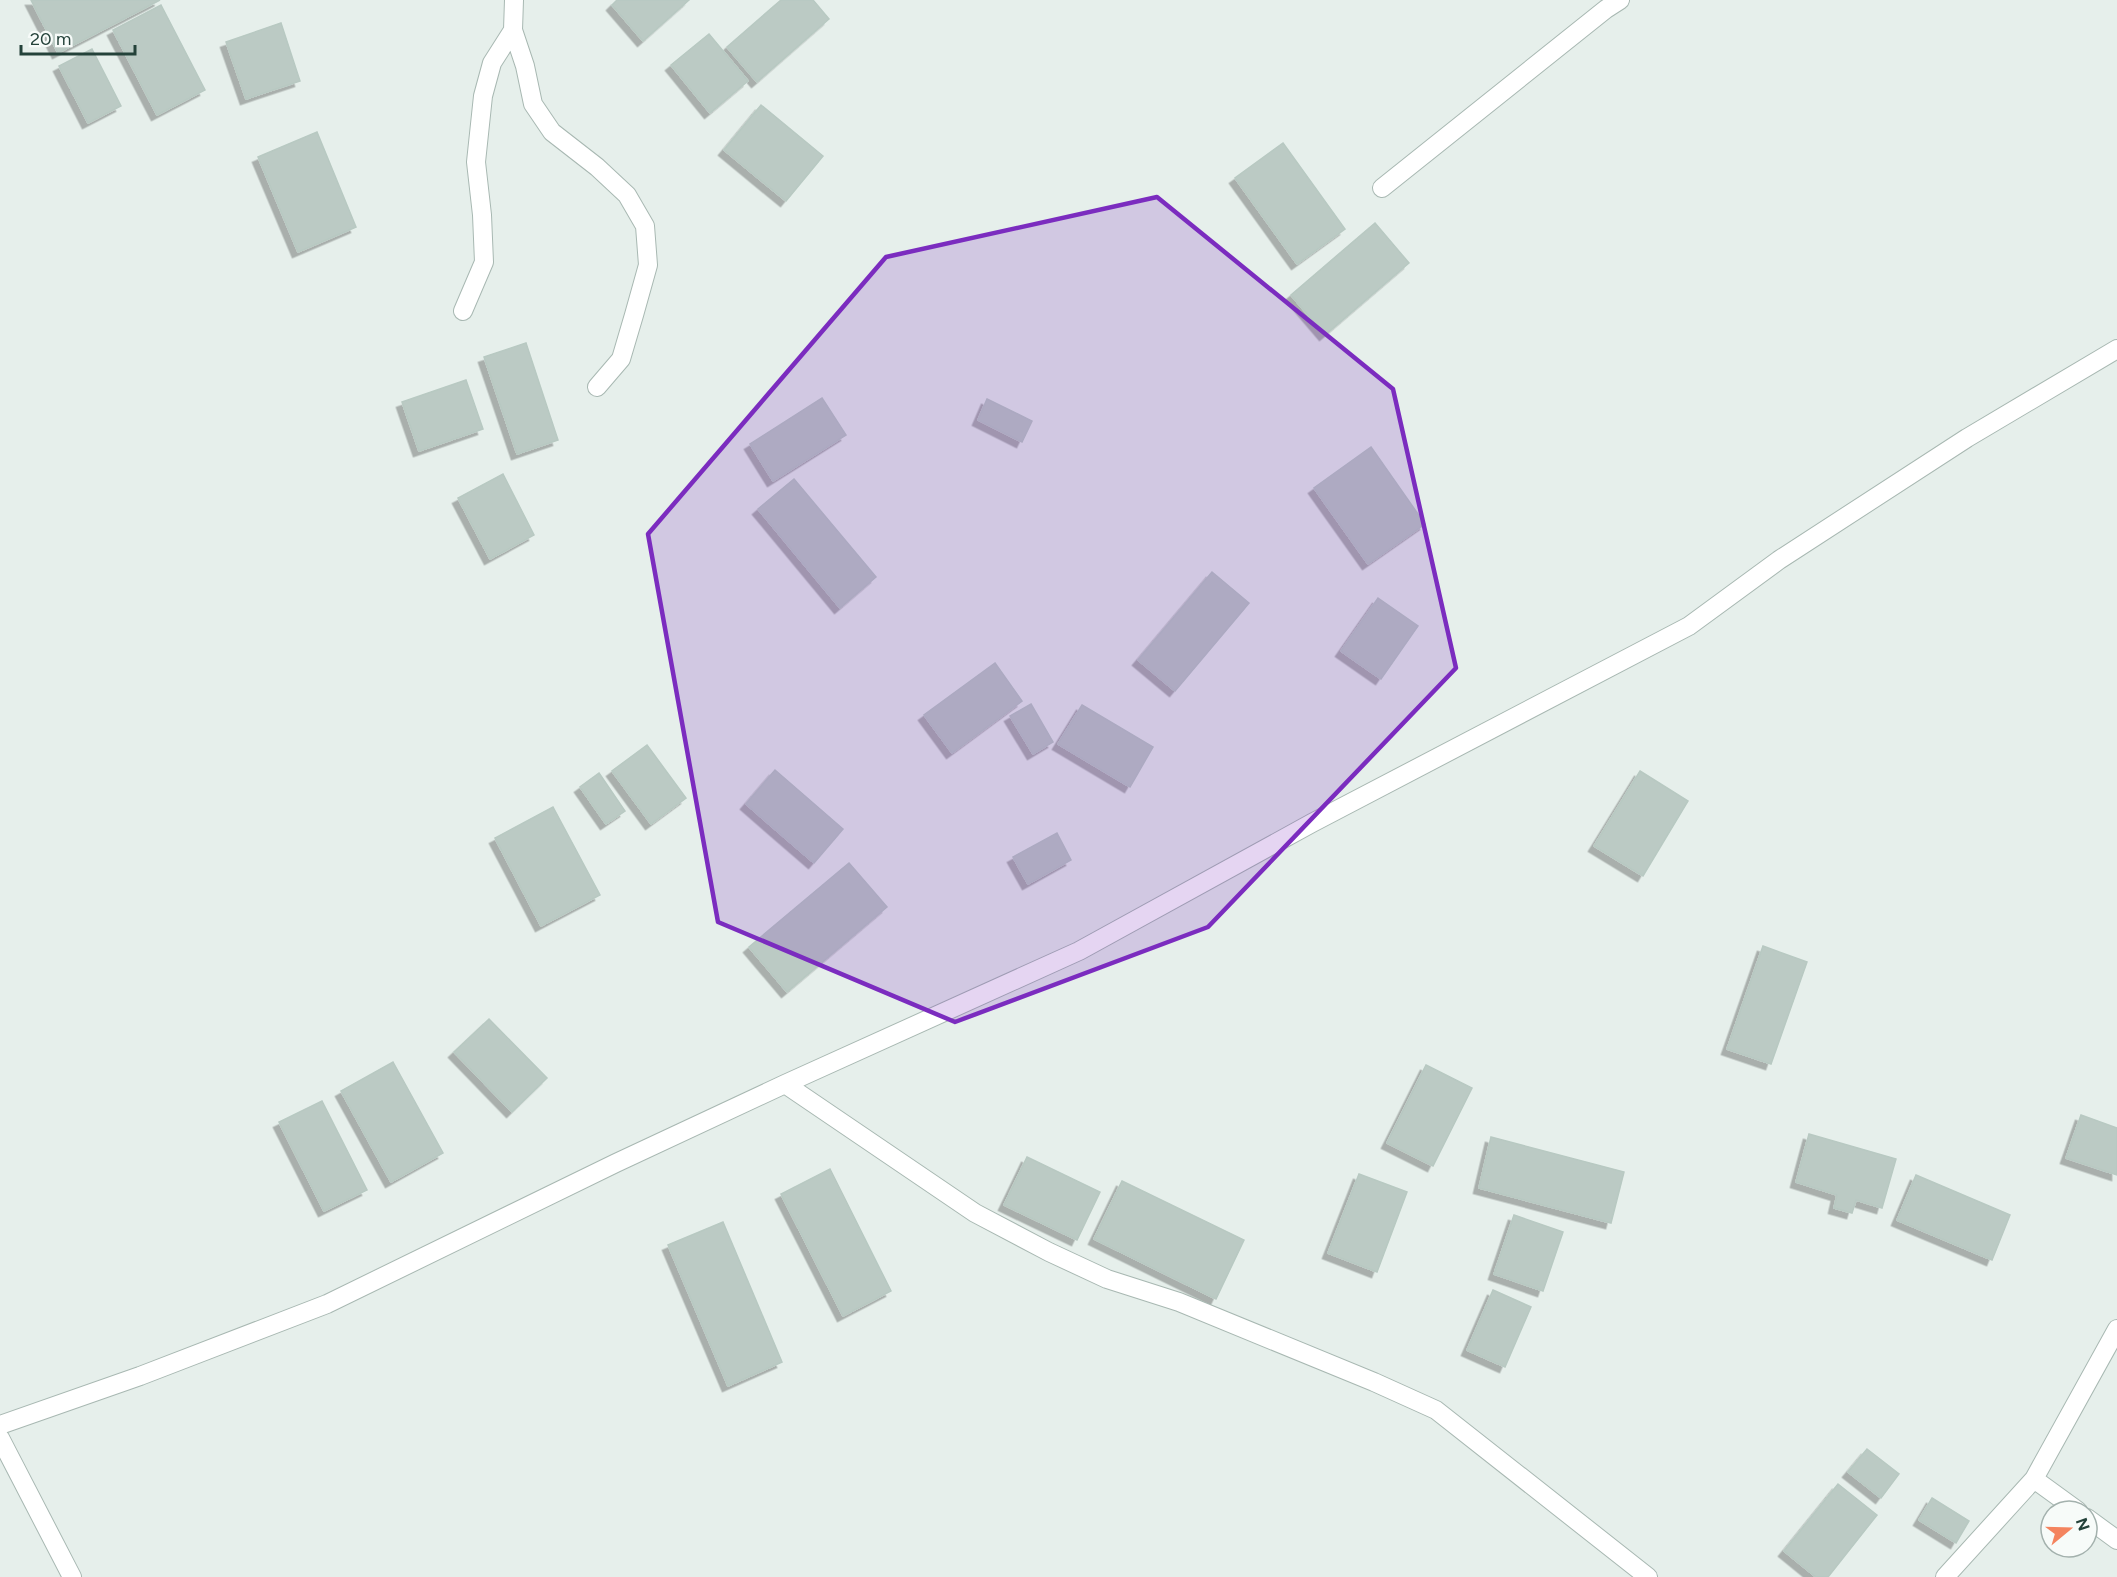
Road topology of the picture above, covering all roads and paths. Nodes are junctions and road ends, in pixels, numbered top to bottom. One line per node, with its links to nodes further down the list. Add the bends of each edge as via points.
1 (514, 0): 3 (street)
2 (1620, 0): 4 (street)
3 (513, 30): 5 (street, via 492,63 483,96 476,162 484,262); 7 (street, via 533,104 539,113 552,132 627,195 645,226 648,265 621,359)
4 (1382, 188)
5 (464, 311)
6 (2117, 349): 8 (street, via 1967,438 1779,560 1689,626 1322,818 1079,951)
7 (597, 387)
8 (785, 1084): 10 (street, via 327,1304); 17 (street, via 975,1213 1049,1252 1107,1279 1179,1302 1436,1410)
9 (2117, 1329): 12 (street)
10 (0, 1425)
11 (0, 1438): 16 (street)
12 (2034, 1479): 13 (street); 18 (street)
13 (2062, 1499)
14 (2099, 1527): 15 (street)
15 (2117, 1540)
16 (72, 1577)
17 (1648, 1577)
18 (1946, 1577)

